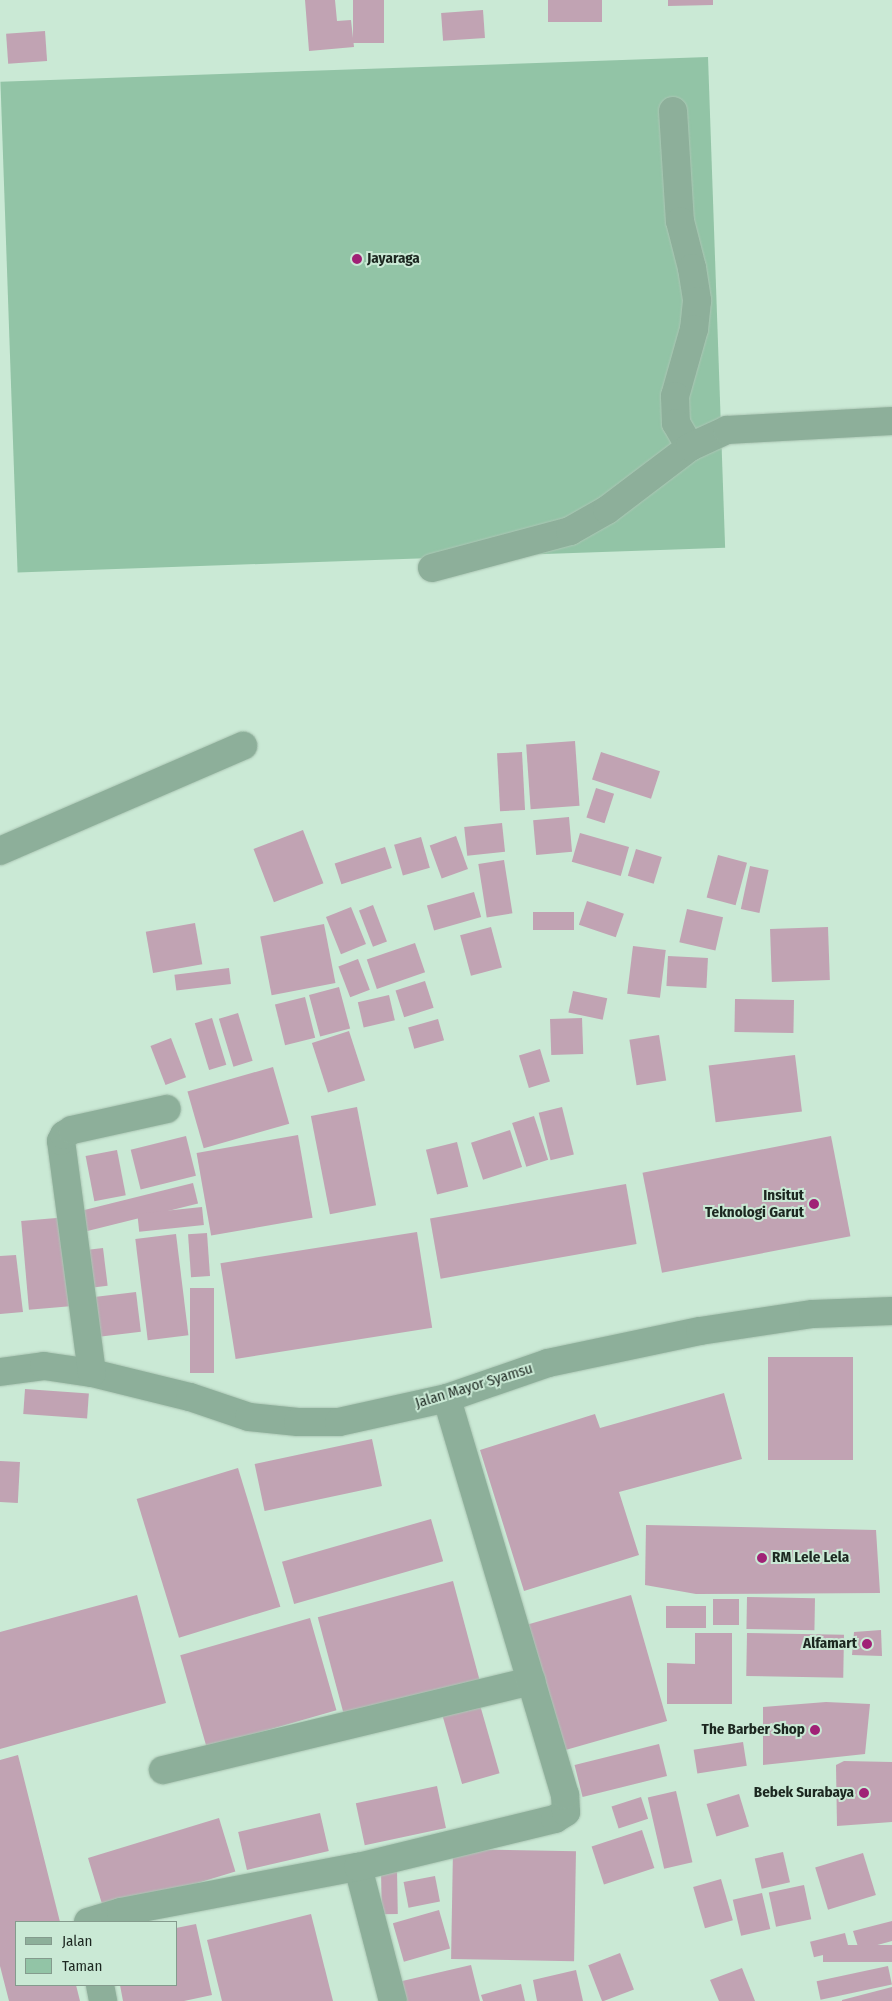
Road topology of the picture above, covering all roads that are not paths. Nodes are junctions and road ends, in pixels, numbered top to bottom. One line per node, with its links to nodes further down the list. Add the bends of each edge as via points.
1 (673, 111): 3 (street, via 680,221 697,301 694,329 676,396 676,423)
2 (892, 421): 3 (street, via 727,430)
3 (690, 447): 4 (street, via 607,510 570,530)
4 (432, 568)
5 (243, 746): 6 (street)
6 (0, 851)
7 (167, 1109): 10 (street, via 72,1130 61,1141)
8 (892, 1311): 11 (street, Jalan Mayor Syamsu, via 812,1314 700,1331 548,1363)
9 (0, 1372): 10 (street, Jalan Mayor Syamsu, via 44,1366)
10 (92, 1373): 11 (street, Jalan Mayor Syamsu, via 190,1397 249,1416 298,1422 339,1422)
11 (447, 1398): 12 (street)
12 (531, 1681): 13 (street); 14 (street, via 565,1795 566,1812 555,1819)
13 (163, 1770)
14 (358, 1867): 15 (street, via 121,1912); 18 (street)
15 (91, 1921)
16 (100, 1986): 17 (street)
17 (104, 2001)
18 (394, 2001)

